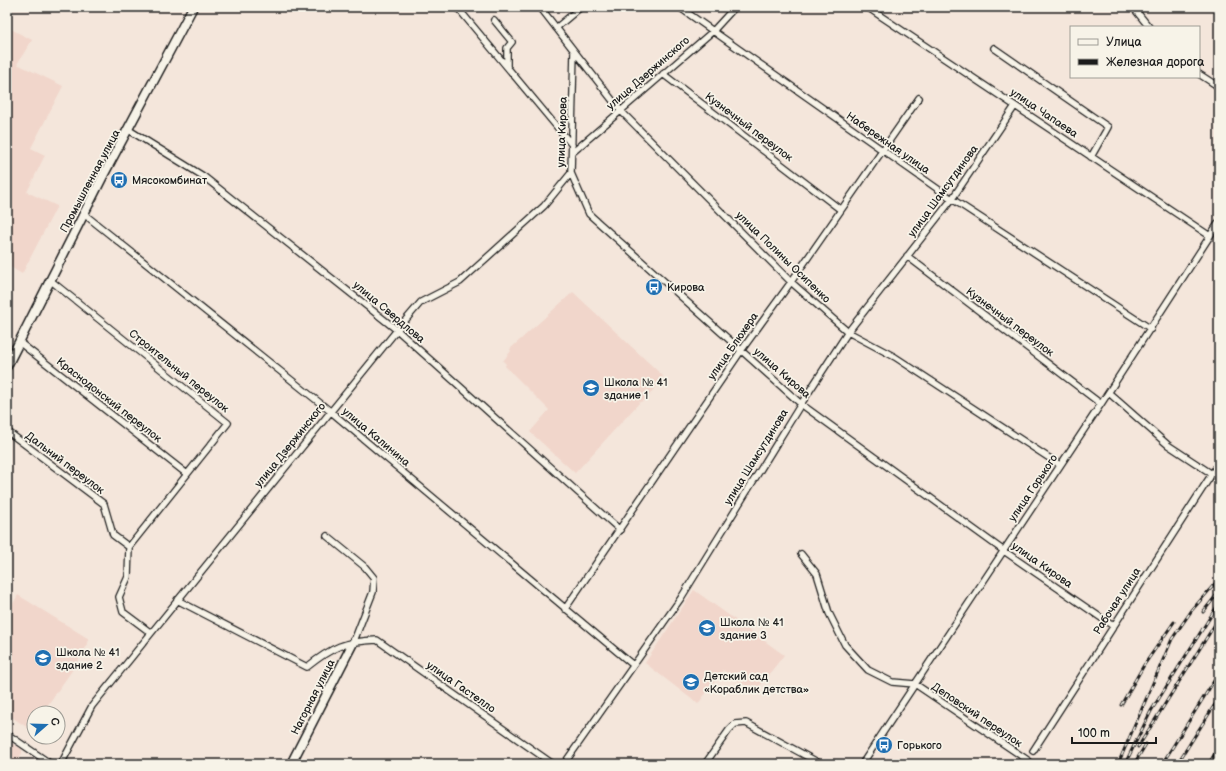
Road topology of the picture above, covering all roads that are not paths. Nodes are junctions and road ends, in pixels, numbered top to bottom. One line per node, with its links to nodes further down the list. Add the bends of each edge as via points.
1 (193, 7): 22 (main road, Промышленная улица)
2 (457, 7): 15 (street)
3 (540, 7): 11 (street, улица Полины Осипенко)
4 (581, 7): 11 (street)
5 (679, 7): 12 (street, Набережная улица)
6 (735, 7): 12 (street, улица Дзержинского)
7 (867, 7): 20 (street, улица Чапаева)
8 (1133, 7): 10 (street)
9 (494, 20): 15 (street, via 512,42 507,48)
10 (1148, 26)
11 (556, 28): 14 (street, улица Полины Осипенко)
12 (713, 30): 16 (street, улица Дзержинского); 24 (street, Набережная улица)
13 (994, 48): 26 (street, via 1108,127)
14 (574, 51): 21 (street, улица Полины Осипенко); 23 (street, улица Кирова)
15 (506, 66): 23 (street)
16 (663, 74): 21 (street, улица Дзержинского); 29 (street, Кузнечный переулок)
17 (1200, 75): 18 (street)
18 (1219, 87)
19 (919, 98): 24 (street, улица Блюхера)
20 (1015, 106): 26 (street, улица Чапаева); 28 (street, улица Шамсутдинова)
21 (620, 110): 25 (street, улица Дзержинского); 35 (street, улица Полины Осипенко)
22 (129, 130): 30 (main road, Промышленная улица); 37 (street, улица Свердлова, via 203,176)
23 (572, 145): 25 (street, улица Кирова)
24 (882, 151): 28 (street, Набережная улица); 29 (street, улица Блюхера)
25 (572, 154): 27 (street, улица Кирова)
26 (1091, 157): 32 (street, улица Чапаева)
27 (571, 173): 37 (street, улица Дзержинского, via 544,206 460,282 422,302); 40 (street, улица Кирова, via 589,214)
28 (952, 199): 33 (street, улица Шамсутдинова); 36 (street, Набережная улица)
29 (841, 210): 35 (street, улица Блюхера)
30 (84, 214): 34 (main road, Промышленная улица); 45 (street, улица Калинина)
31 (1219, 222): 32 (street, улица Горького)
32 (1210, 236): 36 (street, улица Горького)
33 (907, 256): 38 (street, улица Шамсутдинова); 44 (street, Кузнечный переулок)
34 (50, 280): 39 (main road, Промышленная улица); 49 (street, Строительный переулок, via 228,423)
35 (791, 282): 38 (street, улица Полины Осипенко); 40 (street, улица Блюхера)
36 (1151, 329): 42 (street, улица Горького)
37 (397, 330): 45 (street, улица Дзержинского); 51 (street, улица Свердлова)
38 (848, 332): 43 (street, улица Шамсутдинова); 48 (street, улица Полины Осипенко, via 896,357)
39 (19, 342): 41 (main road, Промышленная улица); 49 (street, Краснодонский переулок)
40 (741, 351): 43 (street, улица Кирова); 51 (street, улица Блюхера)
41 (7, 366)
42 (1109, 393): 44 (street, улица Горького); 50 (street, via 1168,445)
43 (801, 404): 54 (street, улица Кирова); 61 (street, улица Шамсутдинова, via 681,598)
44 (1101, 404): 48 (street, улица Горького)
45 (330, 411): 56 (street, улица Дзержинского); 57 (street, улица Калинина)
46 (7, 431): 53 (street, Дальний переулок, via 104,504 113,535)
47 (1219, 463): 50 (street, Рабочая улица)
48 (1060, 465): 54 (street, улица Горького)
49 (187, 474): 53 (street, Строительный переулок)
50 (1212, 474): 58 (street, Рабочая улица)
51 (620, 530): 57 (street, улица Блюхера)
52 (327, 536): 60 (street, via 365,566 374,578 373,592)
53 (129, 547): 59 (street, via 128,577 119,597 123,612)
54 (1004, 551): 58 (street, улица Кирова); 62 (street, улица Горького)
55 (801, 554): 62 (street, via 817,574 828,613 845,645 868,670 892,682)
56 (177, 600): 59 (street, улица Дзержинского); 60 (street, улица Гастелло, via 307,667 326,652)
57 (565, 609): 61 (street, улица Калинина)
58 (1112, 626): 64 (street, Рабочая улица)
59 (151, 633): 67 (street, улица Дзержинского, via 92,706)
60 (354, 641): 68 (main road, Нагорная улица); 69 (street, улица Гастелло, via 377,640)
61 (633, 665): 70 (street, улица Шамсутдинова)
62 (915, 684): 65 (street, Деповский переулок); 73 (street, улица Горького)
63 (7, 734): 66 (street)
64 (1033, 751)
65 (1028, 763)
66 (51, 764)
67 (61, 764)
68 (291, 764)
69 (553, 764)
70 (564, 764)
71 (705, 764): 72 (street, via 735,724 746,723)
72 (821, 764)
73 (862, 764)

